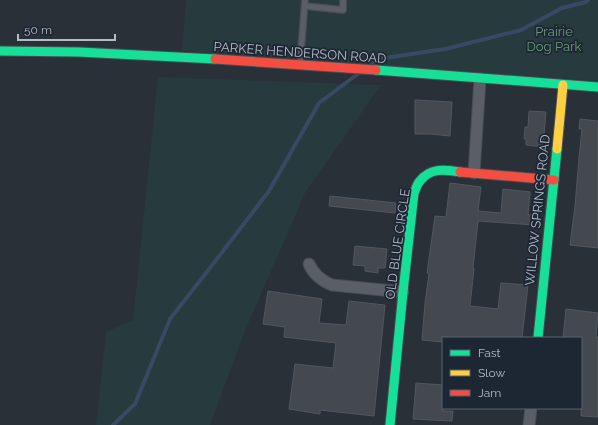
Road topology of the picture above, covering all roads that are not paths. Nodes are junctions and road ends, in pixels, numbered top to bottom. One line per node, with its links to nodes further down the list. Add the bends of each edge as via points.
1 (343, 0): 2 (lane, via 342,10)
2 (305, 3): 4 (lane)
3 (0, 51): 4 (street, PARKER HENDERSON ROAD, via 193,57)
4 (300, 64): 5 (street, PARKER HENDERSON ROAD)
5 (480, 79): 6 (street, PARKER HENDERSON ROAD); 8 (street)
6 (563, 85): 7 (street, PARKER HENDERSON ROAD); 9 (street, WILLOW SPRINGS ROAD)
7 (598, 87)
8 (474, 173): 9 (street, OLD BLUE CIRCLE); 11 (street, OLD BLUE CIRCLE, via 440,170 430,172 420,181 414,193)
9 (554, 180): 12 (street, WILLOW SPRINGS ROAD)
10 (309, 264): 11 (street, via 324,282 332,285)
11 (403, 292): 14 (street, OLD BLUE CIRCLE)
12 (538, 337)
13 (531, 409): 15 (street)
14 (390, 425)
15 (529, 425)

